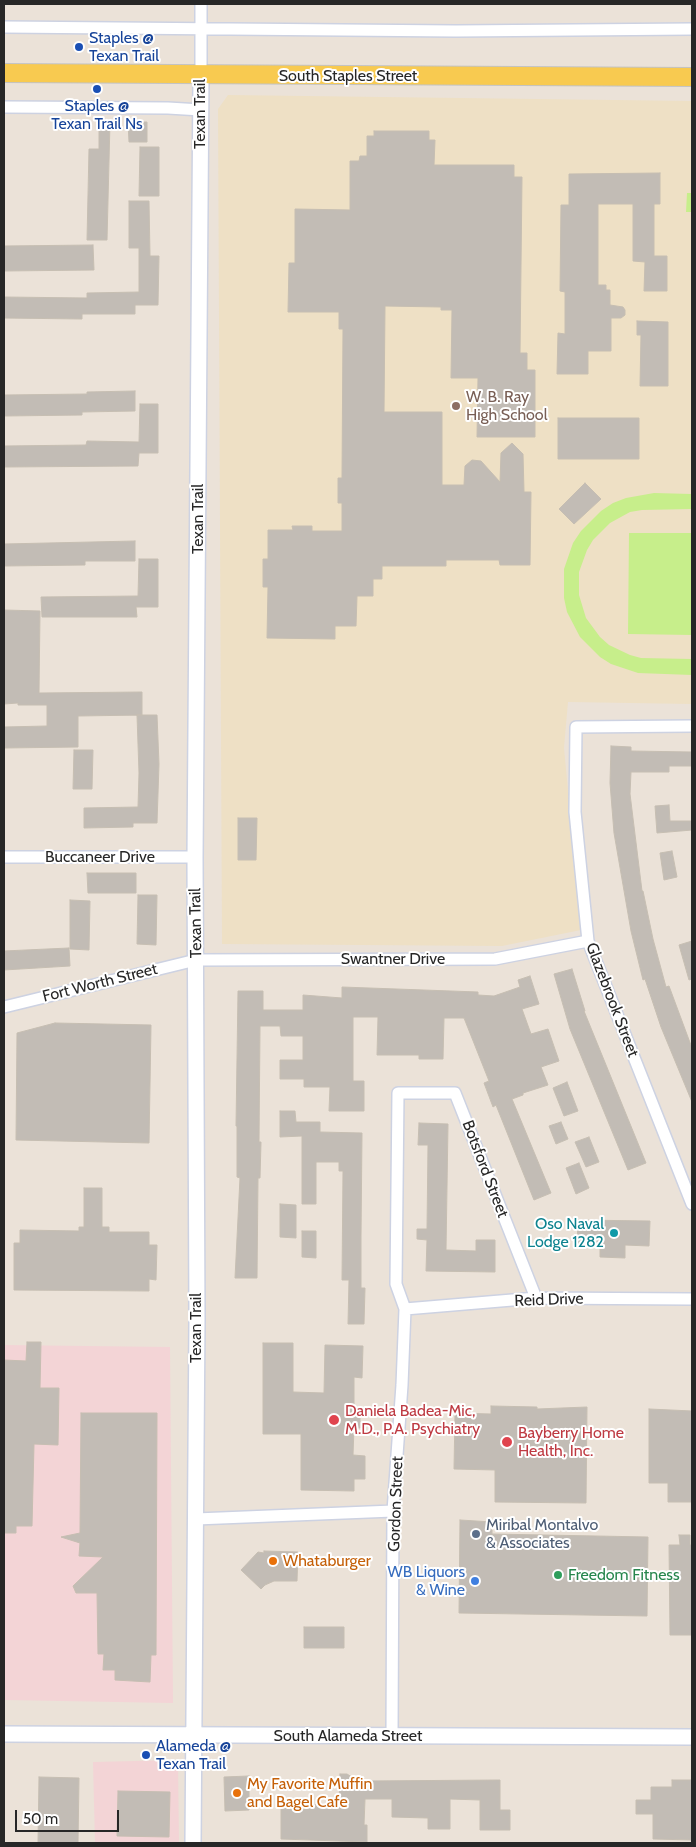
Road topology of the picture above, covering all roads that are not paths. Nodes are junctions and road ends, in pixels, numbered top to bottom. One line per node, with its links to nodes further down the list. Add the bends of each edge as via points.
1 (201, 4): 3 (street, Texan Trail)
2 (4, 28): 3 (street)
3 (201, 28): 4 (street); 6 (street, Texan Trail)
4 (692, 29)
5 (4, 73): 6 (main road, South Staples Street)
6 (201, 75): 7 (main road, South Staples Street); 9 (street, Texan Trail)
7 (692, 76)
8 (4, 107): 9 (street)
9 (201, 110): 12 (street, Texan Trail)
10 (692, 726): 13 (street, Glazebrook Street, via 576,727 575,812)
11 (4, 857): 12 (street, Buccaneer Drive)
12 (195, 857): 14 (street, Texan Trail)
13 (588, 941): 14 (street, Swantner Drive, via 495,959); 17 (street, Glazebrook Street)
14 (196, 960): 15 (street, Fort Worth Street); 22 (street, Texan Trail)
15 (4, 1007)
16 (398, 1094): 18 (street, Botsford Street, via 455,1093); 20 (street, Gordon Street, via 396,1284)
17 (692, 1204)
18 (536, 1298): 19 (street, Reid Drive); 20 (street, Reid Drive)
19 (692, 1299)
20 (405, 1310): 21 (street, Gordon Street)
21 (394, 1511): 22 (street); 25 (street, Gordon Street)
22 (196, 1518): 24 (street, Texan Trail)
23 (4, 1734): 24 (street, South Alameda Street)
24 (194, 1735): 25 (street, South Alameda Street); 27 (street, Texan Trail)
25 (392, 1737): 26 (street, South Alameda Street)
26 (692, 1737)
27 (194, 1843)

